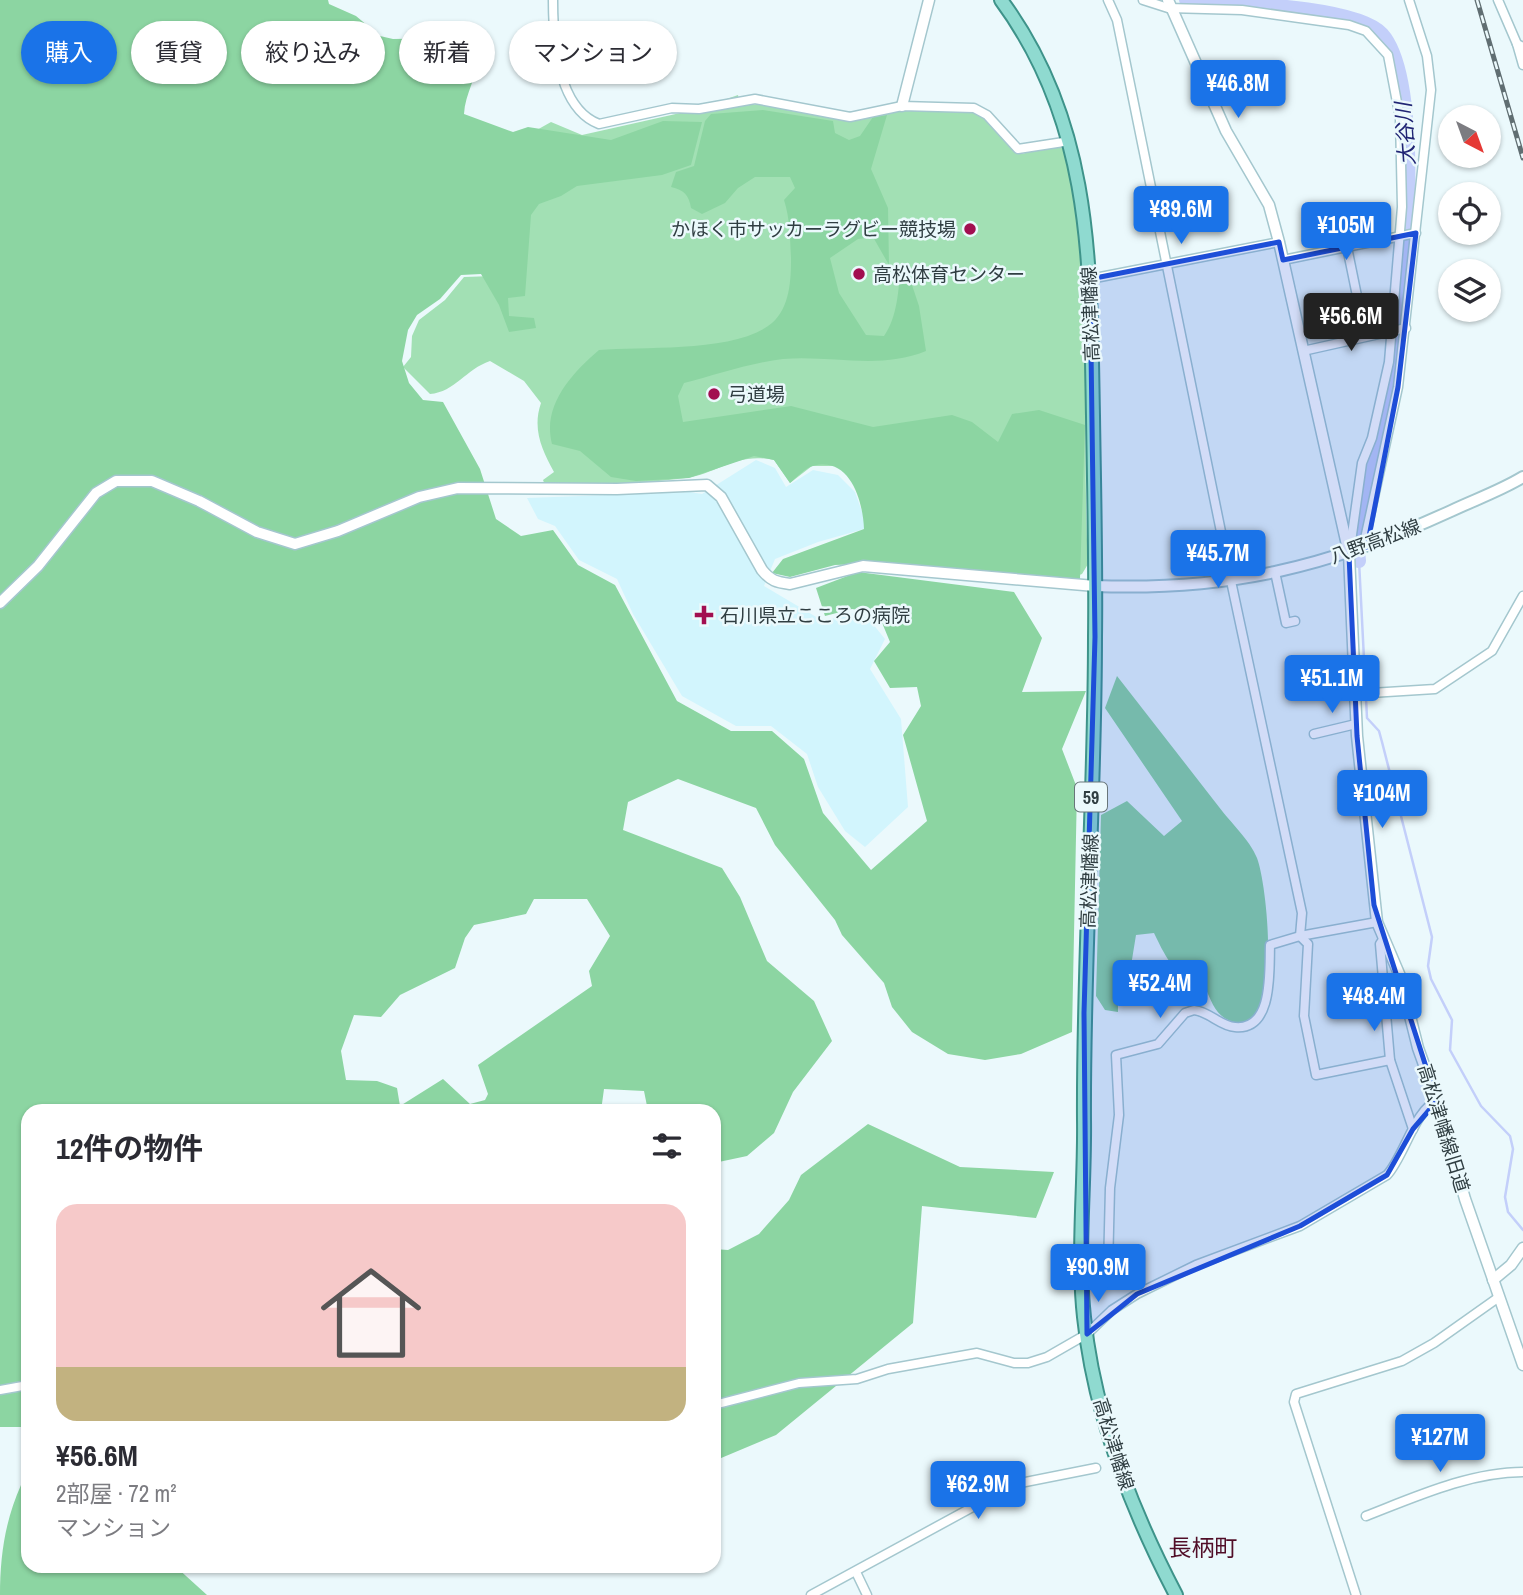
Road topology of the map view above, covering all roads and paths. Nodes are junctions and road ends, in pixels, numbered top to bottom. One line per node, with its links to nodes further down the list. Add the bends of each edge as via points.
1 (554, 0): 11 (street, via 553,33 561,75 580,113 599,124 673,108 755,99 850,117)
2 (929, 0): 11 (street)
3 (1001, 0): 12 (main road, 高松津幡線 / 59, via 1049,79)
4 (1108, 0): 18 (street, via 1117,20)
5 (1143, 0): 8 (street)
6 (1409, 0): 13 (street, via 1427,56 1431,90)
7 (1498, 0): 9 (street)
8 (1170, 4): 14 (street, via 1349,25 1378,41 1388,55 1400,118); 15 (street, 高松津幡線旧道, via 1226,131 1269,205)
9 (1520, 45): 10 (street)
10 (1523, 65)
11 (902, 106): 12 (street, via 981,111 1018,149)
12 (1070, 141): 19 (main road, 高松津幡線 / 59, via 1085,216)
13 (1414, 233): 14 (street); 20 (street)
14 (1399, 237): 16 (street); 21 (street)
15 (1279, 242): 17 (street, 高松津幡線旧道); 18 (street)
16 (1347, 247): 17 (street); 22 (street)
17 (1283, 260): 23 (street, 高松津幡線旧道)
18 (1167, 263): 19 (street); 27 (street)
19 (1090, 279): 28 (main road, 高松津幡線 / 59)
20 (1405, 328): 21 (street); 25 (street, via 1398,387 1366,534)
21 (1392, 330): 22 (street); 25 (street, via 1384,389 1357,489)
22 (1365, 335): 23 (street)
23 (1303, 351): 25 (street, 高松津幡線旧道)
24 (1523, 478): 25 (main road, 八野高松線)
25 (1358, 551): 26 (main road, 八野高松線); 32 (street, 高松津幡線旧道)
26 (1275, 572): 27 (main road, 八野高松線); 31 (street, via 1286,623)
27 (1231, 582): 28 (main road, 八野高松線); 36 (street, via 1302,913)
28 (1094, 586): 30 (street, via 863,566 778,583 762,570 721,497 708,485 458,488 419,497 295,544 257,532 152,481 131,479 116,481 96,493 25,581); 43 (main road, 高松津幡線 / 59)
29 (1523, 596): 32 (street, via 1492,651 1435,690)
30 (0, 603)
31 (1294, 621)
32 (1357, 694): 33 (street, 高松津幡線旧道)
33 (1356, 724): 34 (street); 35 (street, 高松津幡線旧道)
34 (1314, 734)
35 (1377, 922): 36 (street); 37 (street, 高松津幡線旧道)
36 (1300, 936): 38 (street, via 1308,944 1304,1016 1317,1074); 43 (street, via 1270,945 1272,967 1258,1020 1236,1027 1194,1010 1185,1013 1158,1044 1116,1055 1119,1115 1110,1188 1108,1269 1101,1278)
37 (1384, 938): 38 (street, via 1380,944); 39 (street, 高松津幡線旧道)
38 (1390, 1060): 40 (street)
39 (1437, 1101): 40 (street, via 1430,1103); 42 (street, 高松津幡線旧道)
40 (1413, 1129): 45 (street, via 1388,1175 1300,1226 1196,1265 1137,1294)
41 (1523, 1248): 42 (street)
42 (1493, 1280): 44 (street, 高松津幡線旧道)
43 (1083, 1282): 45 (main road, 高松津幡線 / 59)
44 (1499, 1297): 46 (street, 高松津幡線旧道); 57 (street, via 1402,1360 1296,1394 1294,1402)
45 (1087, 1334): 49 (street, via 1028,1363 977,1353 888,1369 857,1380 799,1383); 56 (main road, 高松津幡線 / 59, via 1104,1423 1140,1526)
46 (1523, 1366)
47 (21, 1386): 48 (street)
48 (0, 1390)
49 (721, 1403)
50 (1096, 1468): 53 (street, via 1015,1485)
51 (1523, 1472): 52 (street, via 1504,1472 1436,1490)
52 (1366, 1516)
53 (856, 1572): 54 (street); 55 (street)
54 (811, 1595)
55 (867, 1595)
56 (1176, 1595)
57 (1356, 1595)

